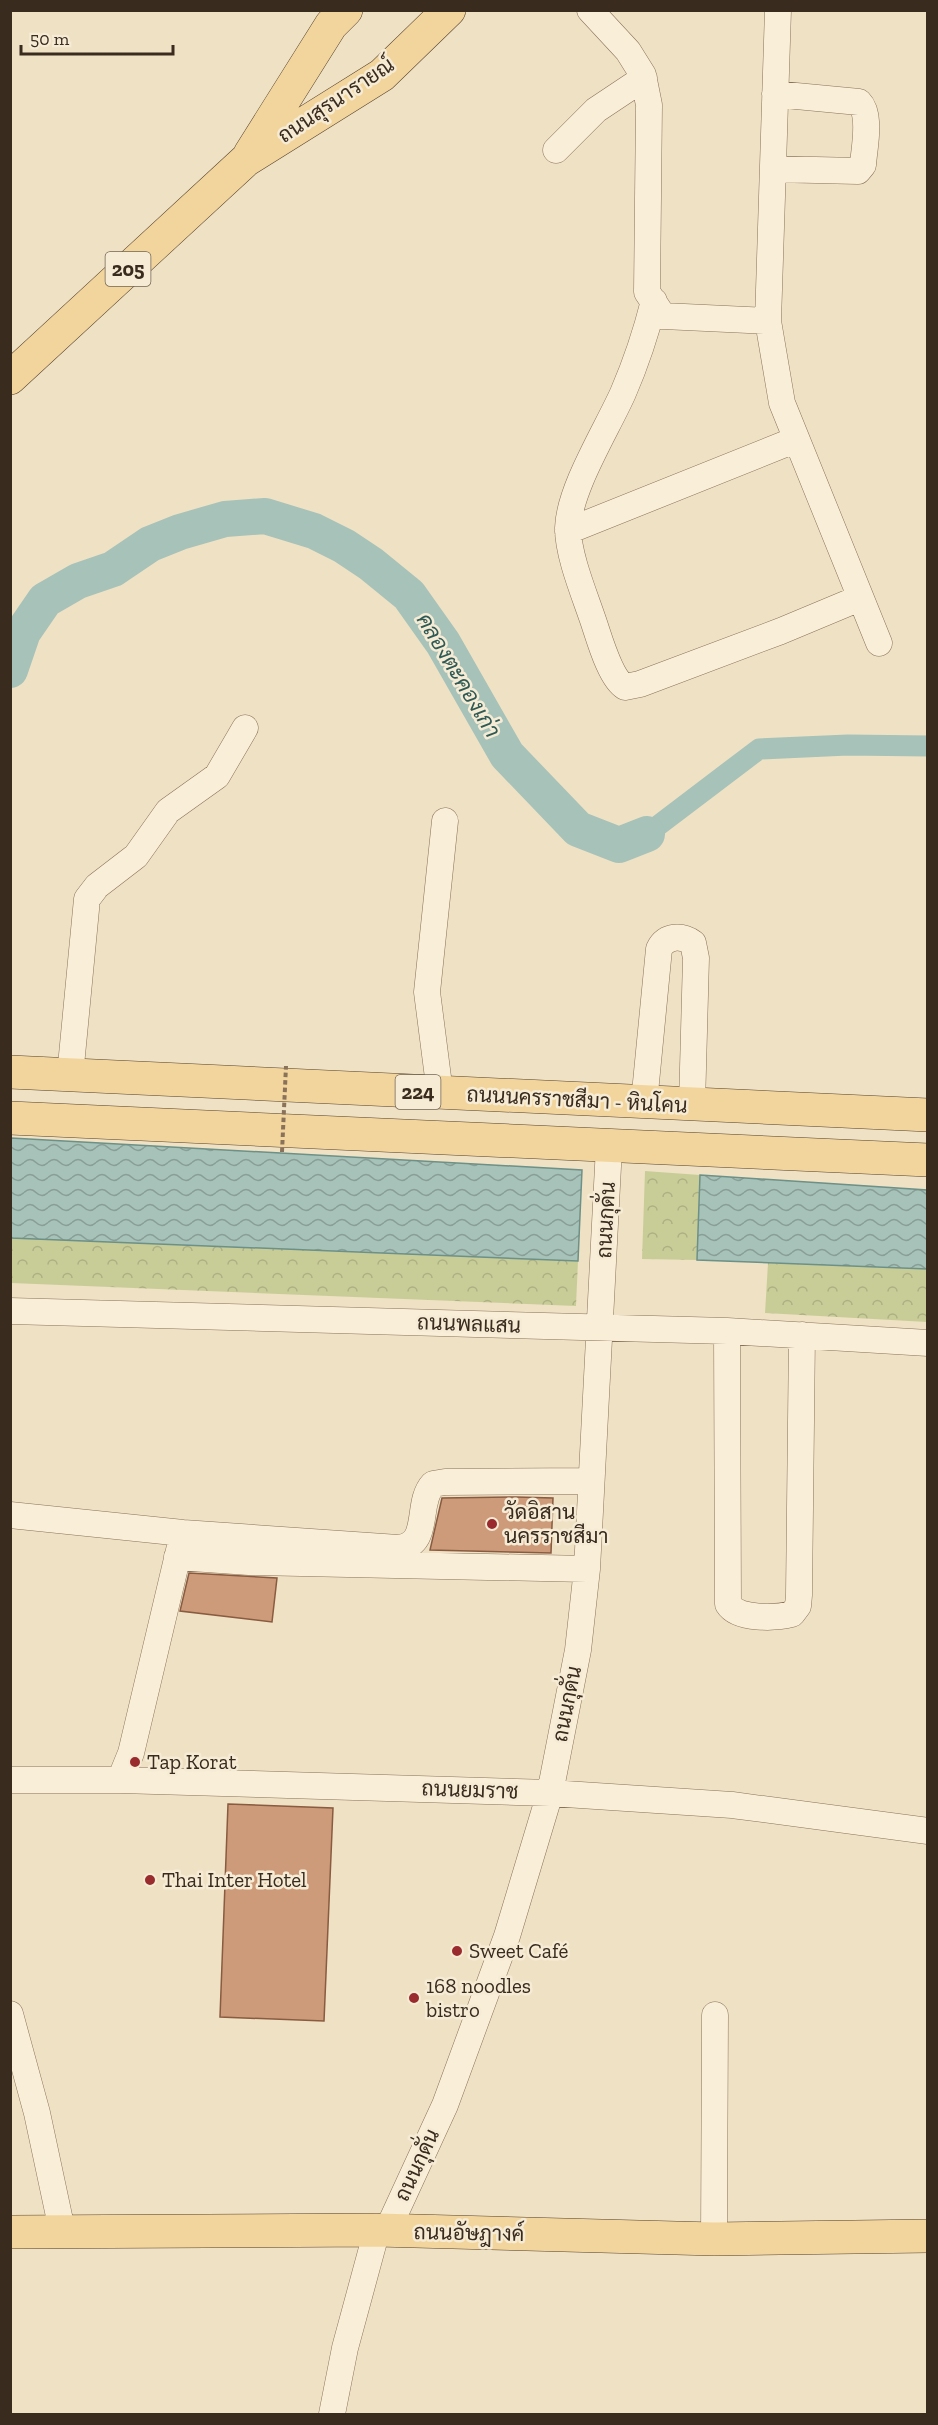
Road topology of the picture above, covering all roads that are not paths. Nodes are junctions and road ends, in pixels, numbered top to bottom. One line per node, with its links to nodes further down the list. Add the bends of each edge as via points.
1 (346, 10): 8 (main road, ถนนสุรนารายณ์ / 205, via 331,25)
2 (449, 10): 8 (main road, ถนนสุรนารายณ์ / 205, via 381,75)
3 (590, 10): 5 (street, via 628,51)
4 (778, 10): 6 (street)
5 (644, 78): 7 (street, via 596,110); 10 (street, via 649,105 647,292)
6 (775, 94): 9 (street); 9 (street, via 859,102 865,113 865,133 863,165 859,170)
7 (556, 150)
8 (246, 160): 12 (main road, ถนนสุรนารายณ์ / 205)
9 (772, 169): 11 (street)
10 (654, 301): 11 (street, via 663,316); 14 (street, via 623,392 577,491)
11 (768, 321): 13 (street, via 782,404)
12 (10, 378)
13 (795, 440): 14 (street); 15 (street)
14 (568, 531): 15 (street, via 602,646 618,681 625,687)
15 (860, 598): 16 (street)
16 (879, 643)
17 (245, 728): 20 (street, via 217,776 168,812 142,850 97,886 87,899)
18 (445, 821): 21 (street, via 427,992)
19 (10, 1072): 20 (main road, ถนนนครราชสีมา - หินโคน / 224)
20 (70, 1076): 21 (main road, ถนนนครราชสีมา - หินโคน / 224)
21 (440, 1093): 22 (main road, ถนนนครราชสีมา - หินโคน / 224)
22 (611, 1101): 23 (main road, ถนนนครราชสีมา - หินโคน / 224); 27 (main road)
23 (644, 1102): 24 (main road, ถนนนครราชสีมา - หินโคน / 224); 24 (street, via 659,950 667,940 678,937 693,943 696,958)
24 (692, 1105): 25 (main road, ถนนนครราชสีมา - หินโคน / 224)
25 (927, 1115)
26 (10, 1118): 27 (main road, ถนนนครราชสีมา - หินโคน / 224)
27 (609, 1147): 28 (main road, ถนนนครราชสีมา - หินโคน / 224); 30 (street, ถนนกุดั่น)
28 (927, 1160)
29 (10, 1311): 30 (street, ถนนพลแสน)
30 (601, 1328): 31 (street, ถนนพลแสน); 34 (street, ถนนกุดั่น)
31 (727, 1331): 32 (street, ถนนพลแสน); 32 (street, via 728,1604 738,1613 762,1616 792,1614 798,1606)
32 (802, 1335): 33 (street, ถนนพลแสน)
33 (927, 1343)
34 (591, 1481): 36 (street, via 439,1482 429,1489 418,1536 411,1545 403,1547); 37 (street, ถนนกุดั่น)
35 (10, 1515): 36 (street)
36 (180, 1545): 37 (street, via 249,1562); 39 (street, via 131,1753)
37 (587, 1569): 40 (street, ถนนกุดั่น, via 578,1650)
38 (10, 1780): 39 (street, ถนนยมราช)
39 (120, 1780): 40 (street, ถนนยมราช)
40 (550, 1793): 41 (street, ถนนยมราช, via 732,1805); 45 (street, ถนนกุดั่น, via 507,1936 449,2094)
41 (927, 1831)
42 (10, 2014): 44 (street, via 37,2113)
43 (715, 2015): 48 (street)
44 (62, 2230): 45 (main road, ถนนอัษฎางค์); 46 (main road, ถนนอัษฎางค์)
45 (382, 2231): 48 (main road, ถนนอัษฎางค์); 49 (street, ถนนกุดั่น, via 345,2349)
46 (10, 2232)
47 (927, 2236): 48 (main road, ถนนอัษฎางค์)
48 (714, 2239)
49 (332, 2415)

